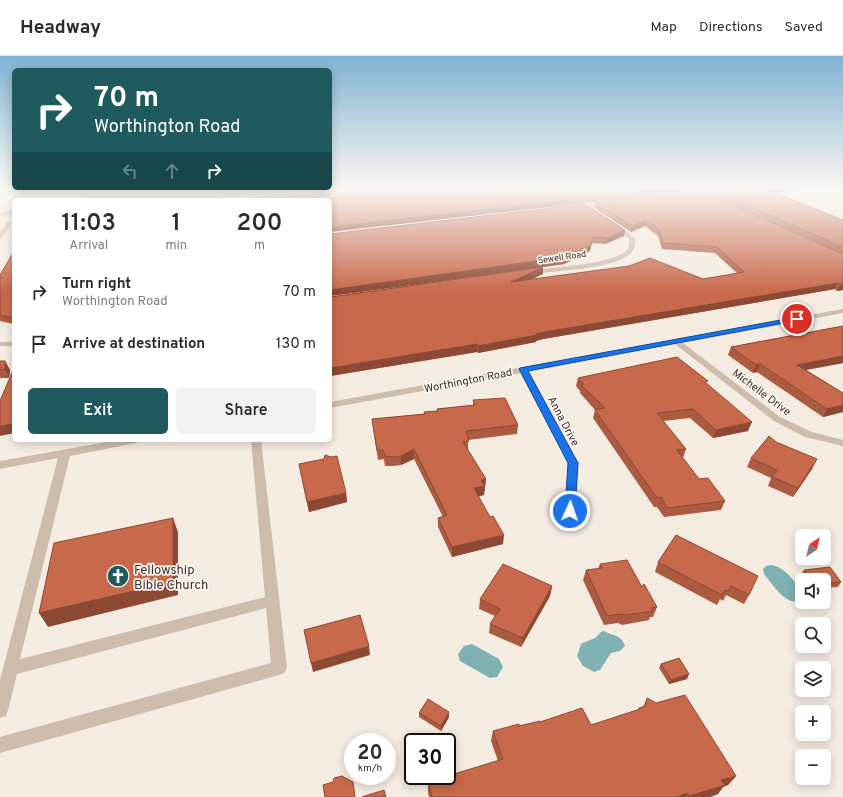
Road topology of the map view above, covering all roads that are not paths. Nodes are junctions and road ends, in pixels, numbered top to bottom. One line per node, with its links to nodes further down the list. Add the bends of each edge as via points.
1 (12, 223): 3 (street); 4 (street)
2 (612, 223): 5 (street, Sewell Road, via 632,238 633,244 626,254 594,263)
3 (0, 224)
4 (0, 237)
5 (524, 273)
6 (843, 311): 7 (street, Worthington Road)
7 (676, 341): 10 (street, Worthington Road); 14 (street, Michelle Drive, via 776,419 794,430 817,438)
8 (0, 344): 9 (street)
9 (12, 344)
10 (523, 369): 11 (street, Worthington Road); 17 (street, Anna Drive, via 573,463)
11 (332, 405)
12 (125, 442): 15 (street)
13 (256, 442): 18 (street)
14 (843, 442)
15 (65, 453): 16 (street); 19 (street)
16 (0, 464)
17 (570, 511)
18 (272, 601): 19 (street); 21 (street, via 278,668)
19 (10, 669): 20 (street)
20 (0, 710)
21 (0, 745)

